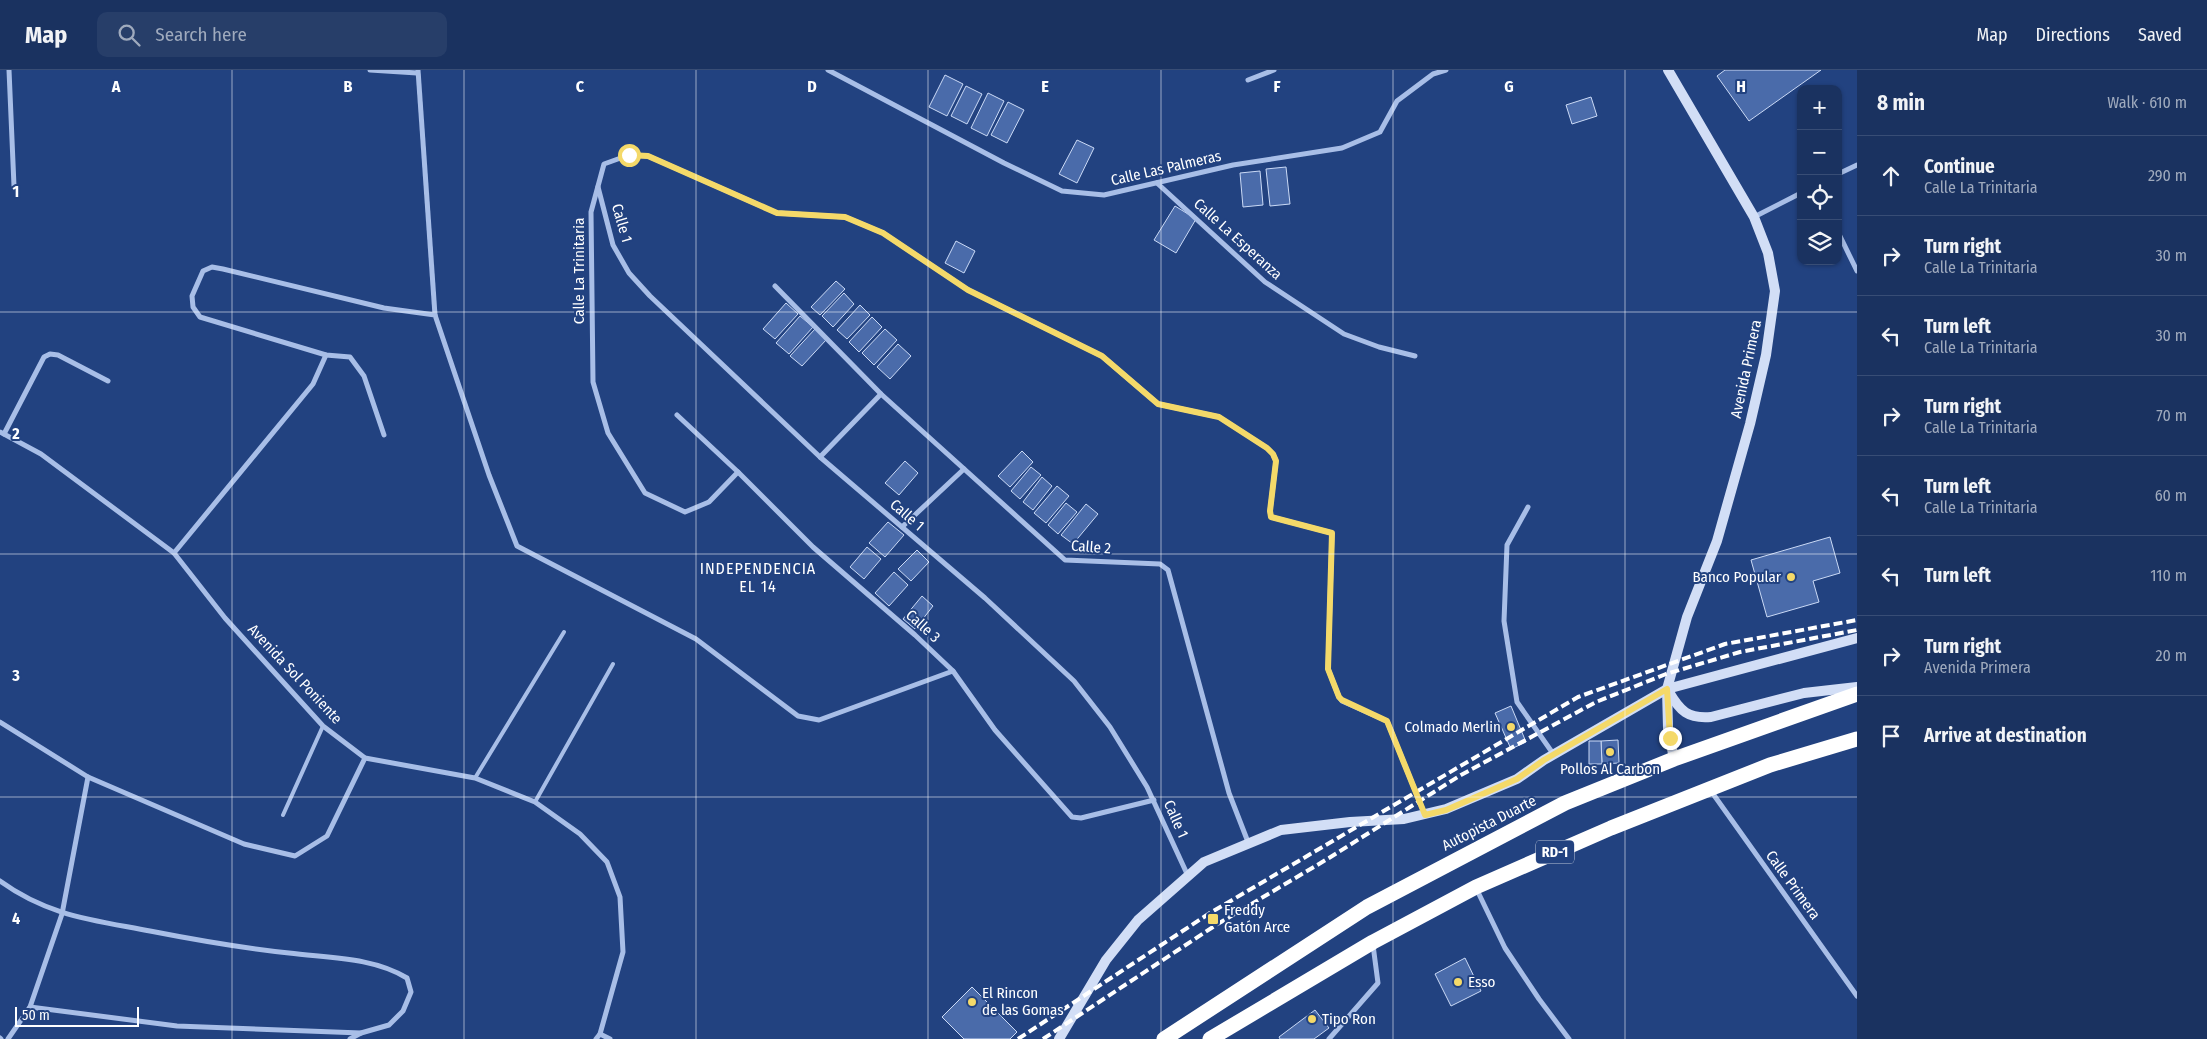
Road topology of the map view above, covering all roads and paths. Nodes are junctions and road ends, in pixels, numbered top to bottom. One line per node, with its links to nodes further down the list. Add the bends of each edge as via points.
1 (9, 70): 12 (street)
2 (370, 70): 7 (street)
3 (828, 70): 11 (street, Calle Las Palmeras, via 1062,191 1104,195)
4 (1274, 70): 8 (street)
5 (1446, 70): 11 (street, Calle Las Palmeras, via 1433,74 1397,102 1380,132 1342,148 1233,165)
6 (1668, 70): 15 (main road, Avenida Primera)
7 (417, 72): 19 (street)
8 (1248, 80)
9 (1857, 165): 10 (street)
10 (1842, 172)
11 (1157, 183): 21 (street, Calle La Esperanza, via 1265,282 1344,334)
12 (14, 186)
13 (598, 186): 27 (street, Calle 1, via 613,245 629,273); 29 (street, Calle La Trinitaria, via 591,212 593,382 608,433 645,493 685,512 709,502); 51 (street, Calle La Trinitaria, via 604,164 629,155 648,156 777,213 845,217 883,233 968,290 1102,356 1158,404 1219,417 1267,448 1276,461 1271,517 1332,533 1328,669 1339,697 1387,721)
14 (1797, 195): 15 (street)
15 (1754, 217): 38 (main road, Avenida Primera, via 1773,273 1769,340 1718,540 1687,617)
16 (1842, 240): 17 (street)
17 (1857, 271)
18 (775, 286): 23 (street, Calle 2)
19 (434, 315): 20 (street, via 384,308 223,269 212,267 203,271 192,296 192,308 200,317); 36 (street, via 517,546 696,639 798,716 819,720)
20 (326, 355): 26 (street, via 350,357 364,376); 32 (street, via 313,384)
21 (1415, 356)
22 (108, 381): 25 (street, via 50,354 44,357)
23 (881, 394): 27 (street); 28 (street, Calle 2)
24 (676, 416): 29 (street, Calle 3)
25 (2, 433): 32 (street, Avenida Sol Poniente, via 41,454)
26 (384, 435)
27 (820, 457): 31 (street, Calle 1)
28 (964, 469): 31 (street); 53 (street, Calle 2, via 1065,560 1160,564 1168,570 1229,793)
29 (738, 472): 36 (street, Calle 3, via 813,547)
30 (1528, 508): 43 (street, via 1507,545 1504,621 1517,702)
31 (902, 527): 49 (street, Calle 1, via 986,598 1074,681 1110,727)
32 (174, 553): 41 (street, Avenida Sol Poniente, via 225,618)
33 (564, 632): 47 (lane)
34 (1857, 638): 38 (main road)
35 (613, 664): 50 (lane)
36 (953, 671): 49 (street, Calle 3, via 995,730 1072,817 1081,818)
37 (1857, 687): 38 (main road, via 1804,693 1697,718 1678,709)
38 (1667, 689): 43 (main road); 45 (main road, Avenida Primera, via 1668,728)
39 (1857, 694): 45 (highway, Autopista Duarte / RD-1)
40 (0, 722): 46 (street)
41 (323, 726): 44 (street, Avenida Sol Poniente); 52 (lane)
42 (1857, 740): 48 (highway, RD-1, via 1798,756)
43 (1554, 754): 51 (main road, via 1517,779 1446,810)
44 (365, 758): 46 (street, via 327,836 295,856 244,844); 47 (street, Avenida Sol Poniente)
45 (1674, 759): 67 (highway, Autopista Duarte / RD-1, via 1565,803 1367,907)
46 (88, 777): 57 (street)
47 (476, 778): 50 (street, Avenida Sol Poniente)
48 (1710, 789): 56 (highway, RD-1); 59 (street, Calle Primera)
49 (1154, 800): 54 (street, Calle 1)
50 (535, 802): 62 (street, Avenida Sol Poniente, via 580,834 607,862 620,897 623,952)
51 (1425, 815): 53 (main road, via 1281,830)
52 (283, 816)
53 (1248, 842): 54 (main road, via 1204,862)
54 (1188, 876): 66 (main road, via 1138,920 1106,960)
55 (0, 881): 57 (street, via 20,896)
56 (1476, 887): 58 (highway, RD-1); 70 (street, via 1505,948)
57 (62, 914): 60 (street); 61 (street, via 237,948 368,963 407,978 411,992 403,1012 389,1025)
58 (1373, 942): 68 (highway, RD-1); 69 (street, via 1378,983)
59 (1857, 996)
60 (30, 1007): 61 (street, via 177,1026); 63 (street)
61 (361, 1033): 64 (street)
62 (598, 1036): 65 (street)
63 (8, 1039)
64 (350, 1039)
65 (610, 1039)
66 (1059, 1039)
67 (1164, 1039)
68 (1210, 1039)
69 (1329, 1039)
70 (1569, 1039)

